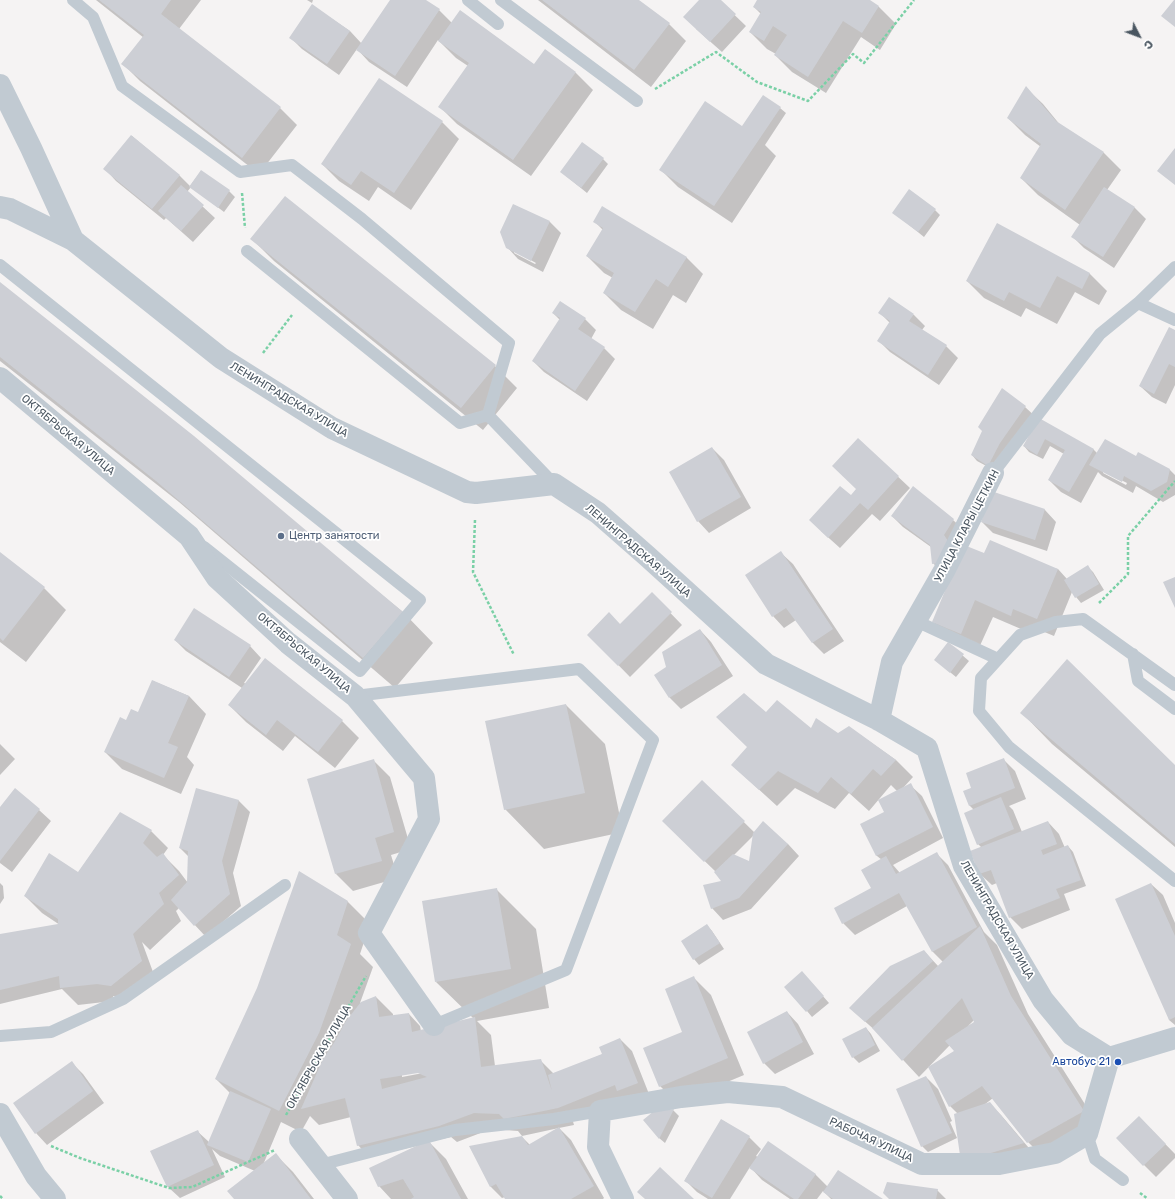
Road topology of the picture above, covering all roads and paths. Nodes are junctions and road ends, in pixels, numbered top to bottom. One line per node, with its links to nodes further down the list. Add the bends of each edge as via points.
1 (73, 0): 8 (lane, via 93,16 122,86)
2 (468, 0): 5 (lane)
3 (501, 0): 7 (lane)
4 (914, 0): 7 (path, via 864,63 853,54 808,101 757,82 716,52)
5 (498, 24)
6 (0, 85): 10 (street)
7 (637, 101)
8 (240, 172): 11 (path); 19 (lane, via 292,165 362,219 510,343)
9 (0, 207): 10 (street, ЛЕНИНГРАДСКАЯ УЛИЦА, via 10,209)
10 (72, 240): 17 (street, ЛЕНИНГРАДСКАЯ УЛИЦА, via 221,358)
11 (247, 251): 14 (lane)
12 (0, 265): 24 (lane, via 420,600 360,671)
13 (1175, 267): 15 (lane, УЛИЦА КЛАРЫ ЦЕТКИН)
14 (305, 297): 17 (path); 19 (lane, via 460,423)
15 (1138, 303): 16 (lane); 20 (lane, УЛИЦА КЛАРЫ ЦЕТКИН, via 1100,334)
16 (1175, 320)
17 (246, 374): 23 (street, ЛЕНИНГРАДСКАЯ УЛИЦА, via 332,428 467,492)
18 (0, 378): 24 (street, ОКТЯБРЬСКАЯ УЛИЦА)
19 (488, 415): 22 (lane)
20 (993, 473): 26 (street, УЛИЦА КЛАРЫ ЦЕТКИН, via 944,571)
21 (1175, 481): 25 (path, via 1128,536 1128,574)
22 (554, 484): 23 (street, ЛЕНИНГРАДСКАЯ УЛИЦА); 33 (street, ЛЕНИНГРАДСКАЯ УЛИЦА, via 598,513 766,664)
23 (476, 493): 29 (path, via 473,572)
24 (189, 536): 31 (street, ОКТЯБРЬСКАЯ УЛИЦА, via 217,578 288,643)
25 (1083, 619): 27 (lane); 28 (lane, via 1056,622 1020,635)
26 (916, 620): 28 (lane); 33 (street, УЛИЦА КЛАРЫ ЦЕТКИН, via 892,662)
27 (1133, 654): 30 (lane); 32 (lane, via 1138,681)
28 (998, 659): 34 (lane, via 981,678 979,711 1008,747)
29 (523, 676): 31 (lane); 37 (lane, via 579,669 653,740 566,970)
30 (1175, 685)
31 (355, 696): 36 (street, ОКТЯБРЬСКАЯ УЛИЦА, via 424,778 429,819 369,933)
32 (1175, 709)
33 (879, 720): 40 (street, ЛЕНИНГРАДСКАЯ УЛИЦА, via 927,748 964,866 1043,1000 1072,1035)
34 (1175, 880)
35 (285, 885): 38 (lane, via 123,999 51,1032)
36 (380, 950): 37 (street, ОКТЯБРЬСКАЯ УЛИЦА); 44 (path, ОКТЯБРЬСКАЯ УЛИЦА, via 284,1117)
37 (434, 1025)
38 (0, 1036)
39 (1175, 1038): 40 (street)
40 (1109, 1058): 43 (street)
41 (600, 1111): 43 (street, РАБОЧАЯ УЛИЦА, via 728,1092 782,1097 922,1164 999,1164 1054,1153); 45 (lane, via 455,1130); 51 (street, via 598,1146)
42 (7, 1128): 44 (path, via 80,1158 169,1188 192,1187); 49 (street, via 36,1176)
43 (1087, 1134): 46 (lane, via 1095,1159)
44 (300, 1139): 45 (street)
45 (320, 1165): 50 (street)
46 (1123, 1180)
47 (0, 1196): 48 (path)
48 (3, 1199)
49 (55, 1199)
50 (347, 1199)
51 (623, 1199)

